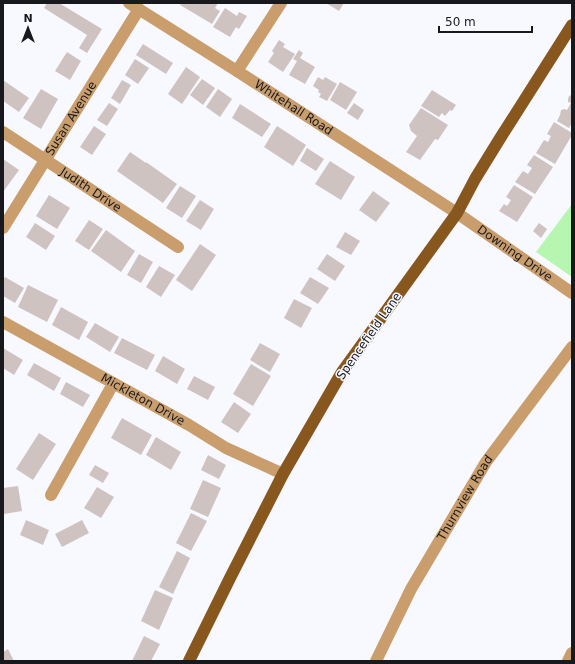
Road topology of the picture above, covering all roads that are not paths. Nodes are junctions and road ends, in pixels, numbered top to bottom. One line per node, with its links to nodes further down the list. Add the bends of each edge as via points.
1 (281, 3): 4 (street)
2 (134, 6): 4 (street, Whitehall Road); 6 (street, Susan Avenue)
3 (572, 25): 7 (main road, Spencefield Lane, via 499,140)
4 (237, 71): 7 (street, Whitehall Road)
5 (3, 132): 6 (street, Judith Drive)
6 (46, 160): 8 (street, Susan Avenue); 9 (street, Judith Drive)
7 (457, 213): 10 (street, Downing Drive); 14 (main road, Spencefield Lane, via 342,372)
8 (3, 228)
9 (178, 247)
10 (572, 294)
11 (3, 322): 13 (street, Mickleton Drive)
12 (572, 347): 18 (street, Thurnview Road, via 486,462 411,589)
13 (113, 384): 14 (street, Mickleton Drive, via 226,448); 15 (street)
14 (283, 474): 17 (main road, Spencefield Lane)
15 (51, 495)
16 (572, 653): 19 (street)
17 (190, 661)
18 (376, 661)
19 (568, 661)

